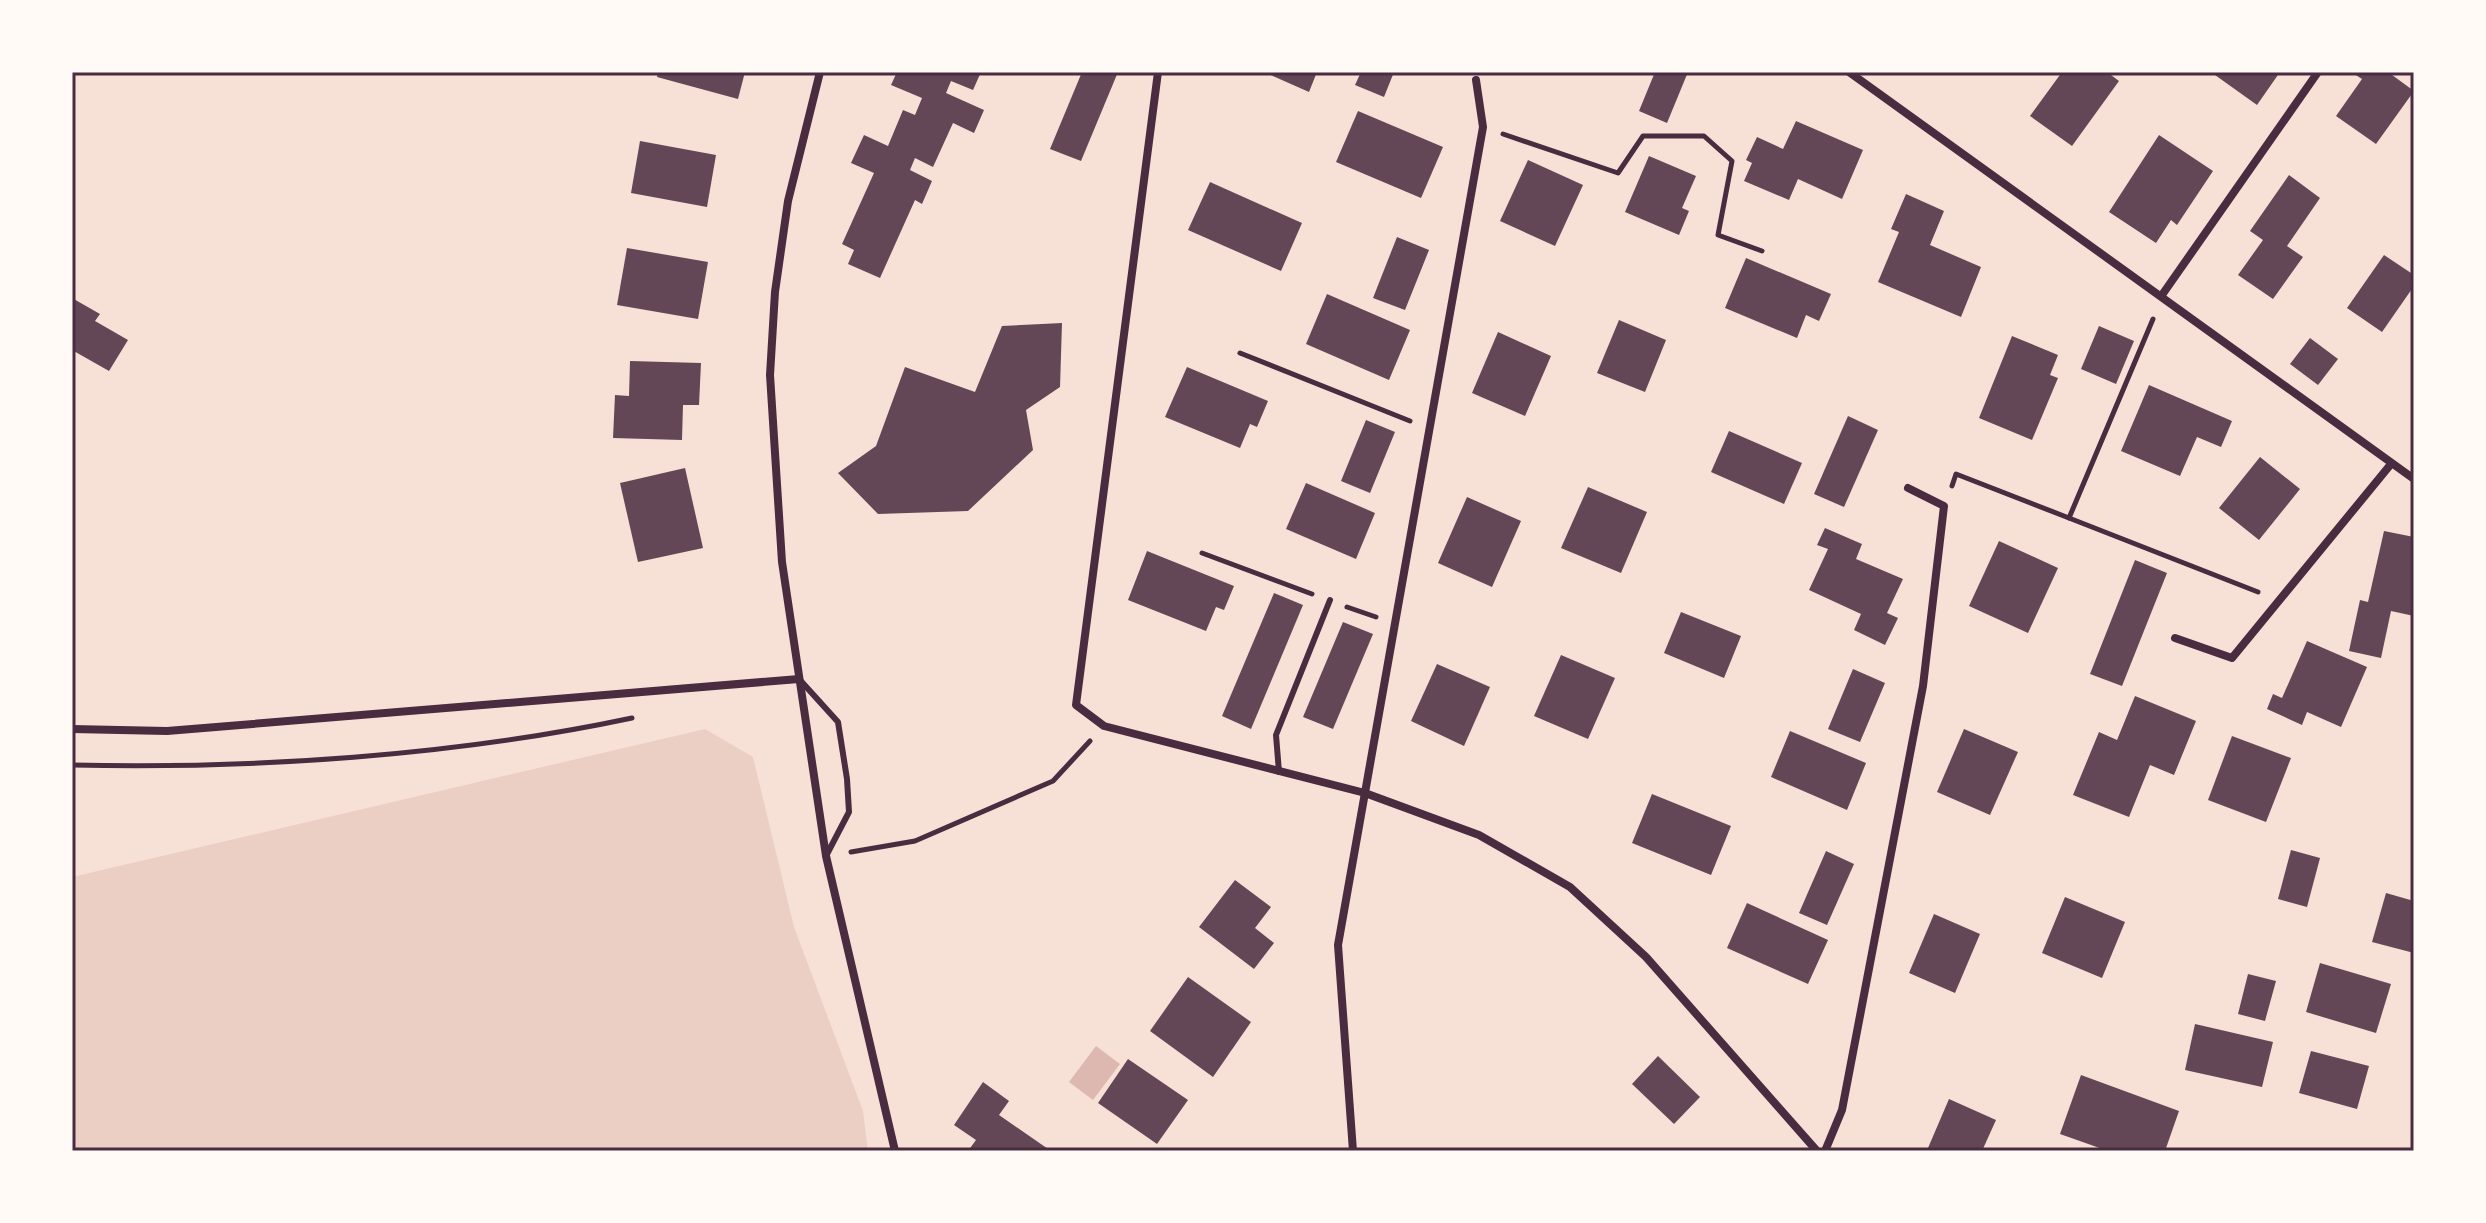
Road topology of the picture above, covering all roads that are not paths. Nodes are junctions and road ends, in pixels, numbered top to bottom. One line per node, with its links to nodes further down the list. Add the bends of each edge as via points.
1 (820, 72): 12 (street, via 788,201 770,375 782,562)
2 (1158, 72): 14 (street, via 1076,705 1104,726)
3 (1849, 72): 6 (street)
4 (2318, 72): 6 (street)
5 (1476, 80): 15 (street, via 1483,127)
6 (2162, 295): 7 (street)
7 (2391, 464): 8 (street); 11 (street, via 2232,658)
8 (2414, 479)
9 (1908, 488): 20 (street, via 1944,506 1923,686 1842,1110)
10 (1330, 600): 14 (lane, via 1276,735)
11 (2175, 638)
12 (799, 679): 13 (street, via 167,731); 16 (street); 16 (lane, via 838,722 849,812)
13 (72, 729)
14 (1279, 772): 15 (street)
15 (1365, 793): 18 (street, via 1338,945); 19 (street, via 1479,835 1570,887 1646,957)
16 (826, 856): 17 (street)
17 (895, 1151)
18 (1353, 1151)
19 (1817, 1151)
20 (1825, 1151)

